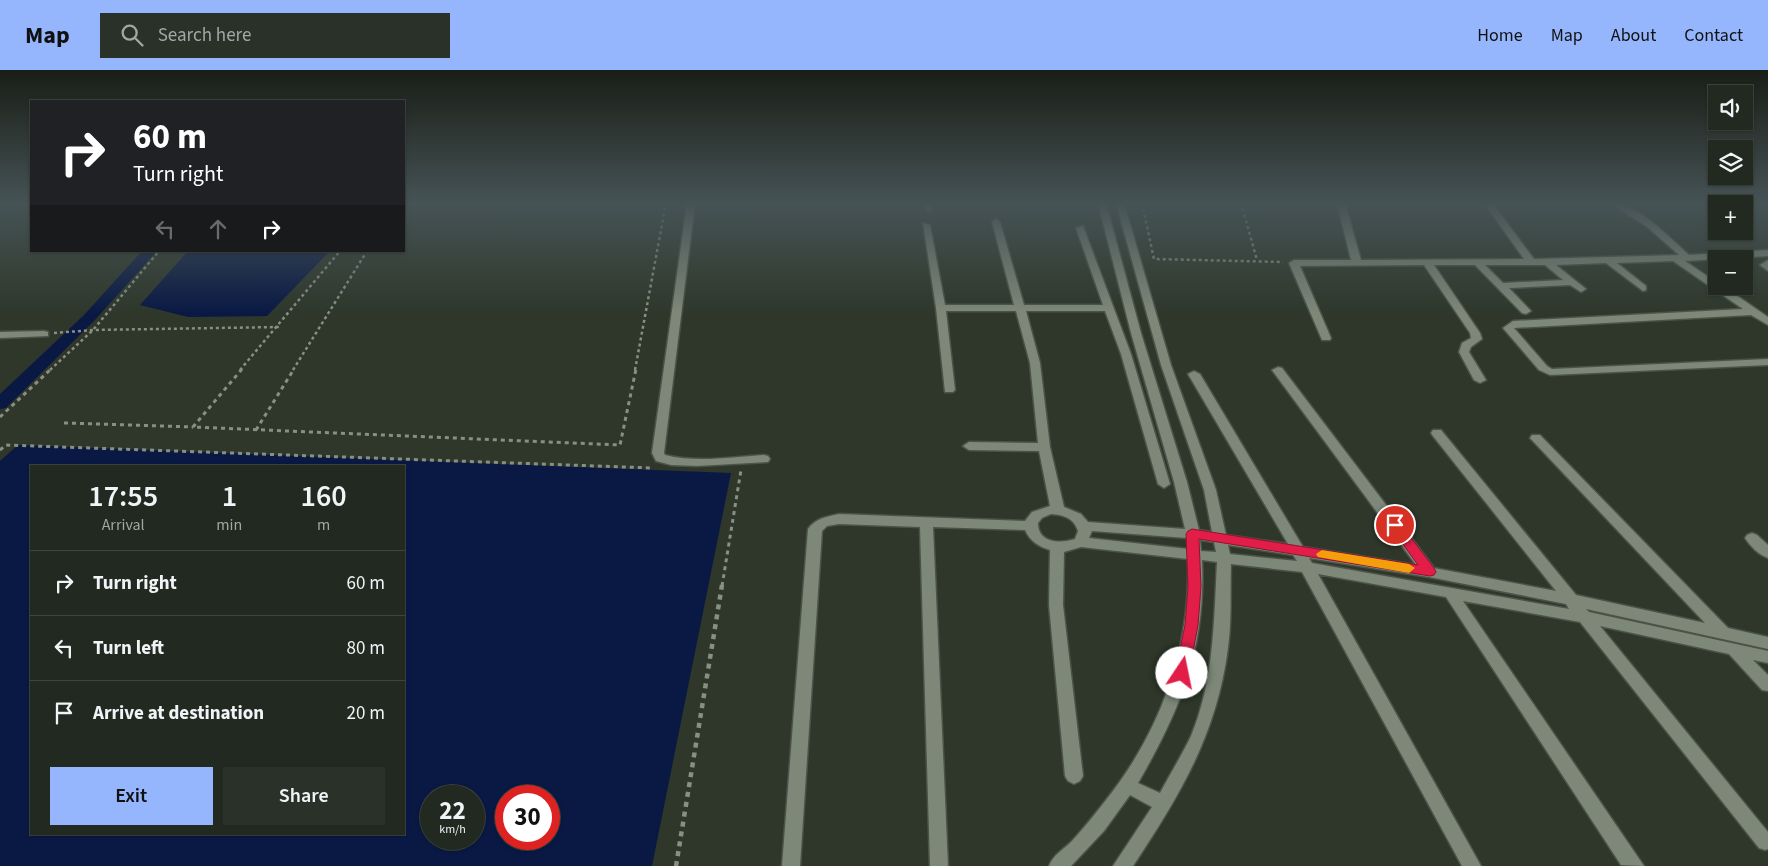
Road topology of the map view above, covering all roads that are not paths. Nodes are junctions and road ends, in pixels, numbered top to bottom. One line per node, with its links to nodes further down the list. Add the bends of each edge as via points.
1 (686, 240): 45 (street, via 658,452 660,458 687,462)
2 (929, 240): 28 (street)
3 (1001, 240): 27 (street)
4 (1084, 240): 29 (street)
5 (1111, 240): 25 (street)
6 (1132, 240): 26 (street)
7 (1351, 240): 18 (street)
8 (1514, 240): 14 (street)
9 (1667, 240): 12 (street)
10 (1768, 253): 12 (street)
11 (1675, 258): 12 (street); 13 (street); 21 (street)
12 (1687, 258)
13 (1608, 260): 15 (street); 23 (street)
14 (1530, 262): 15 (street); 16 (street)
15 (1547, 262): 22 (street, via 1577,286)
16 (1478, 263): 19 (street); 22 (street)
17 (1768, 263): 20 (street, via 1765,265)
18 (1357, 264): 19 (street); 35 (street, via 1294,264)
19 (1428, 264): 39 (street, via 1475,333 1475,341 1464,348)
20 (1768, 268)
21 (1708, 281)
22 (1501, 286): 30 (street)
23 (1643, 288)
24 (1729, 295): 31 (street)
25 (1127, 303): 26 (street); 51 (street)
26 (1147, 304): 52 (street, via 1210,490)
27 (1020, 306): 28 (street); 29 (street); 44 (street, via 1036,363)
28 (941, 308): 40 (street)
29 (1108, 308): 46 (street, via 1126,354)
30 (1526, 311)
31 (1754, 312): 32 (street); 36 (street, via 1513,324 1508,328 1550,372)
32 (1768, 322)
33 (44, 334): 34 (street)
34 (0, 335)
35 (1326, 338)
36 (1768, 362)
37 (1278, 370): 61 (street)
38 (1194, 374): 56 (street)
39 (1480, 380)
40 (949, 390)
41 (1437, 433): 63 (street)
42 (1536, 438): 65 (street)
43 (968, 446): 44 (street)
44 (1044, 447): 47 (street)
45 (764, 459)
46 (1164, 484)
47 (1058, 510): 49 (street, via 1035,515); 50 (street, via 1074,515)
48 (926, 521): 49 (street); 74 (street, via 839,519 823,522 815,528); 75 (street)
49 (1029, 526): 55 (street, via 1037,540)
50 (1084, 526): 51 (street); 54 (street, via 1084,537)
51 (1192, 534): 52 (street); 58 (street)
52 (1221, 538): 56 (street); 59 (street)
53 (1752, 538): 57 (street)
54 (1080, 542): 55 (street); 58 (street)
55 (1057, 548): 70 (street, via 1056,605)
56 (1297, 550): 60 (street); 61 (street)
57 (1768, 553)
58 (1195, 554): 59 (street); 71 (street, via 1191,625 1182,673 1156,735)
59 (1224, 559): 60 (street); 72 (street, via 1221,646 1214,686 1199,736)
60 (1306, 567): 62 (street); 78 (street)
61 (1430, 572): 63 (street)
62 (1450, 592): 64 (street); 79 (street)
63 (1572, 600): 64 (street); 65 (street)
64 (1585, 617): 67 (street); 73 (street)
65 (1724, 634): 66 (street)
66 (1768, 643)
67 (1736, 650): 68 (street); 69 (street)
68 (1768, 657)
69 (1768, 685)
70 (1074, 776)
71 (1126, 785): 72 (street); 76 (street, via 1080,846)
72 (1164, 804): 77 (street)
73 (1765, 842)
74 (791, 866)
75 (939, 866)
76 (1058, 866)
77 (1122, 866)
78 (1472, 866)
79 (1635, 866)

